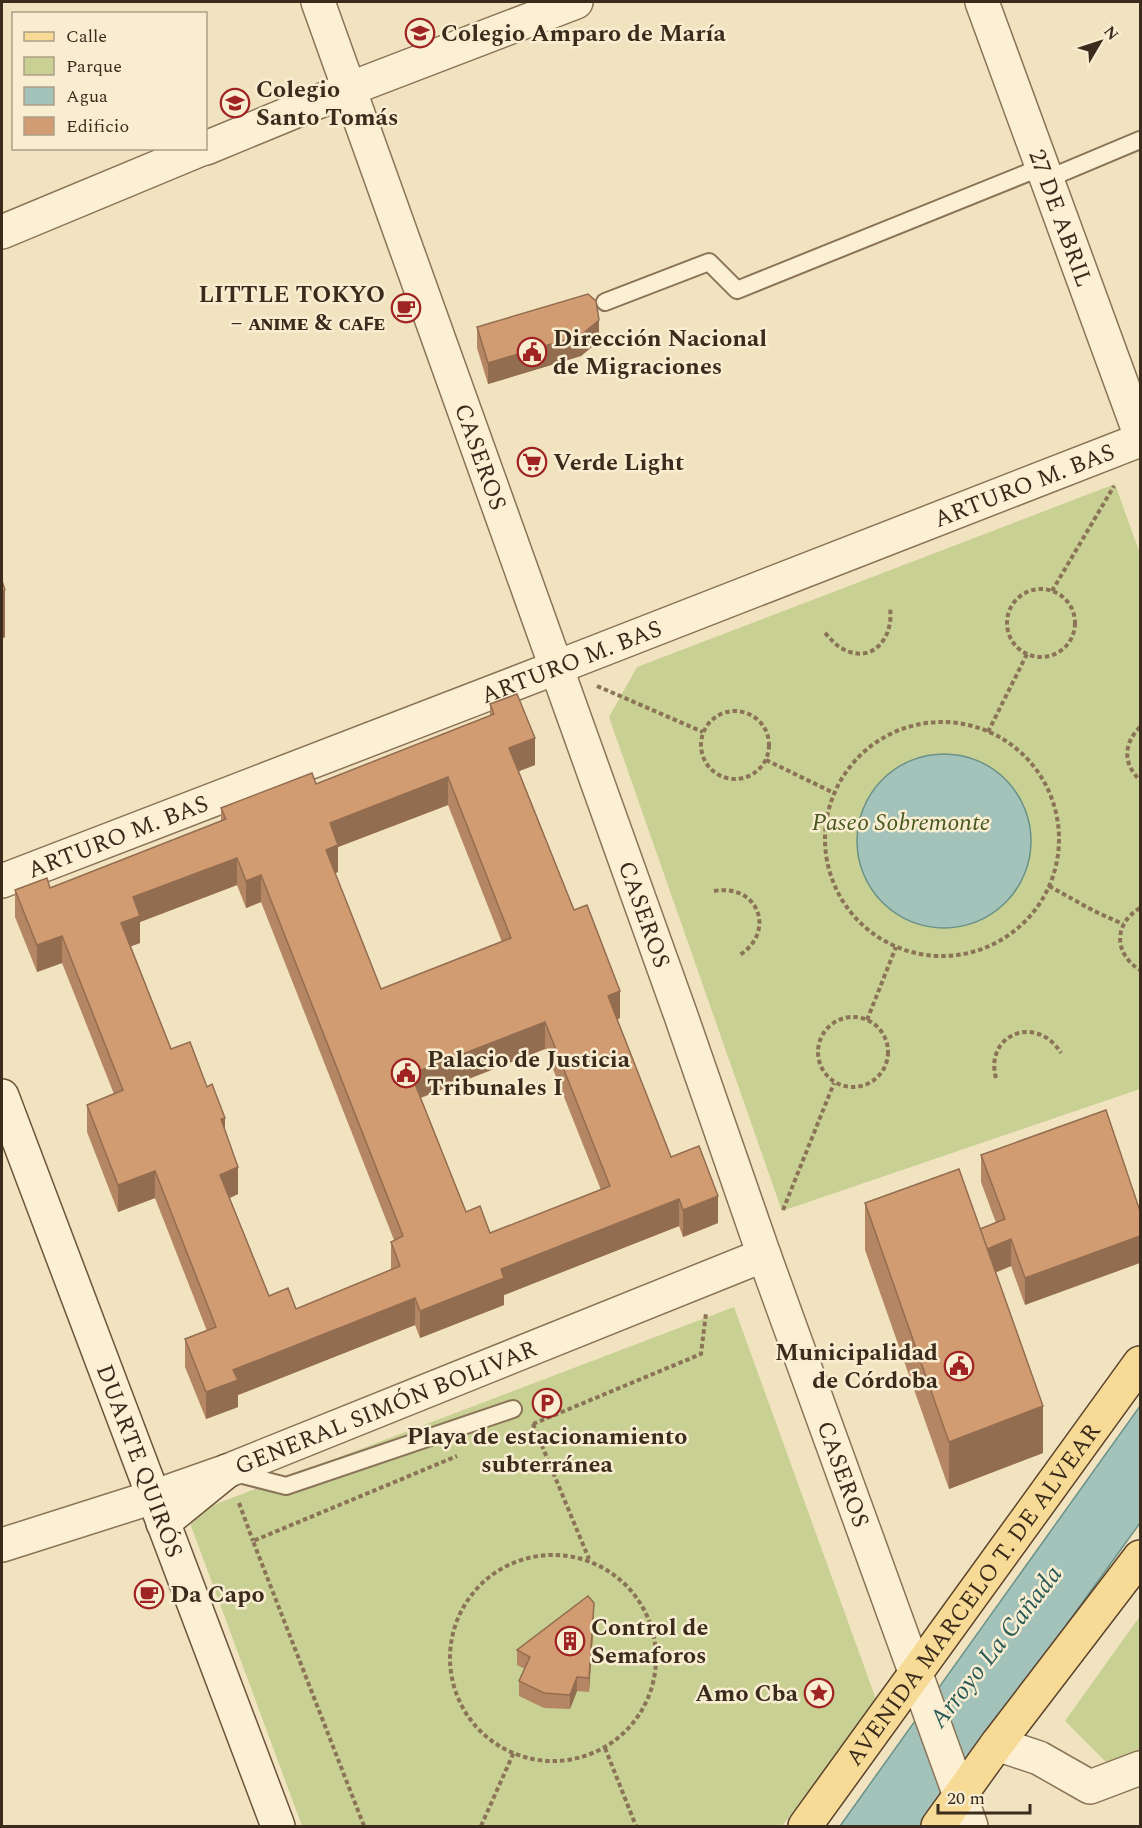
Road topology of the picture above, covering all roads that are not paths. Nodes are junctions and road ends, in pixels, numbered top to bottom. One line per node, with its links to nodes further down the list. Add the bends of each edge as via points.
1 (318, 2): 4 (street, CASEROS)
2 (576, 2): 4 (street)
3 (982, 2): 8 (street, 27 DE ABRIL)
4 (349, 89): 6 (street); 13 (street, CASEROS)
5 (1140, 140): 8 (lane)
6 (207, 147)
7 (200, 150): 9 (street)
8 (1045, 173): 10 (lane, via 737,290 709,262); 11 (street, 27 DE ABRIL)
9 (2, 232)
10 (605, 302)
11 (1140, 434)
12 (1140, 440): 13 (street, ARTURO M. BAS)
13 (555, 668): 14 (street, ARTURO M. BAS); 16 (street, CASEROS)
14 (2, 881)
15 (2, 1096): 20 (street, DUARTE QUIRÓS)
16 (764, 1255): 19 (street, GENERAL SIMÓN BOLIVAR); 23 (street, CASEROS)
17 (1140, 1363): 23 (main road, AVENIDA MARCELO T. DE ALVEAR)
18 (513, 1409): 19 (lane, via 286,1486)
19 (227, 1471): 20 (street, GENERAL SIMÓN BOLIVAR)
20 (158, 1510): 21 (street); 27 (street, DUARTE QUIRÓS)
21 (2, 1545)
22 (1140, 1557): 24 (main road)
23 (916, 1674): 26 (street, CASEROS); 28 (main road, AVENIDA MARCELO T. DE ALVEAR)
24 (998, 1744): 25 (street, via 1039,1758 1090,1787); 26 (main road)
25 (1140, 1768)
26 (960, 1795): 29 (main road); 30 (street, CASEROS)
27 (278, 1827)
28 (805, 1827)
29 (938, 1827)
30 (971, 1827)

